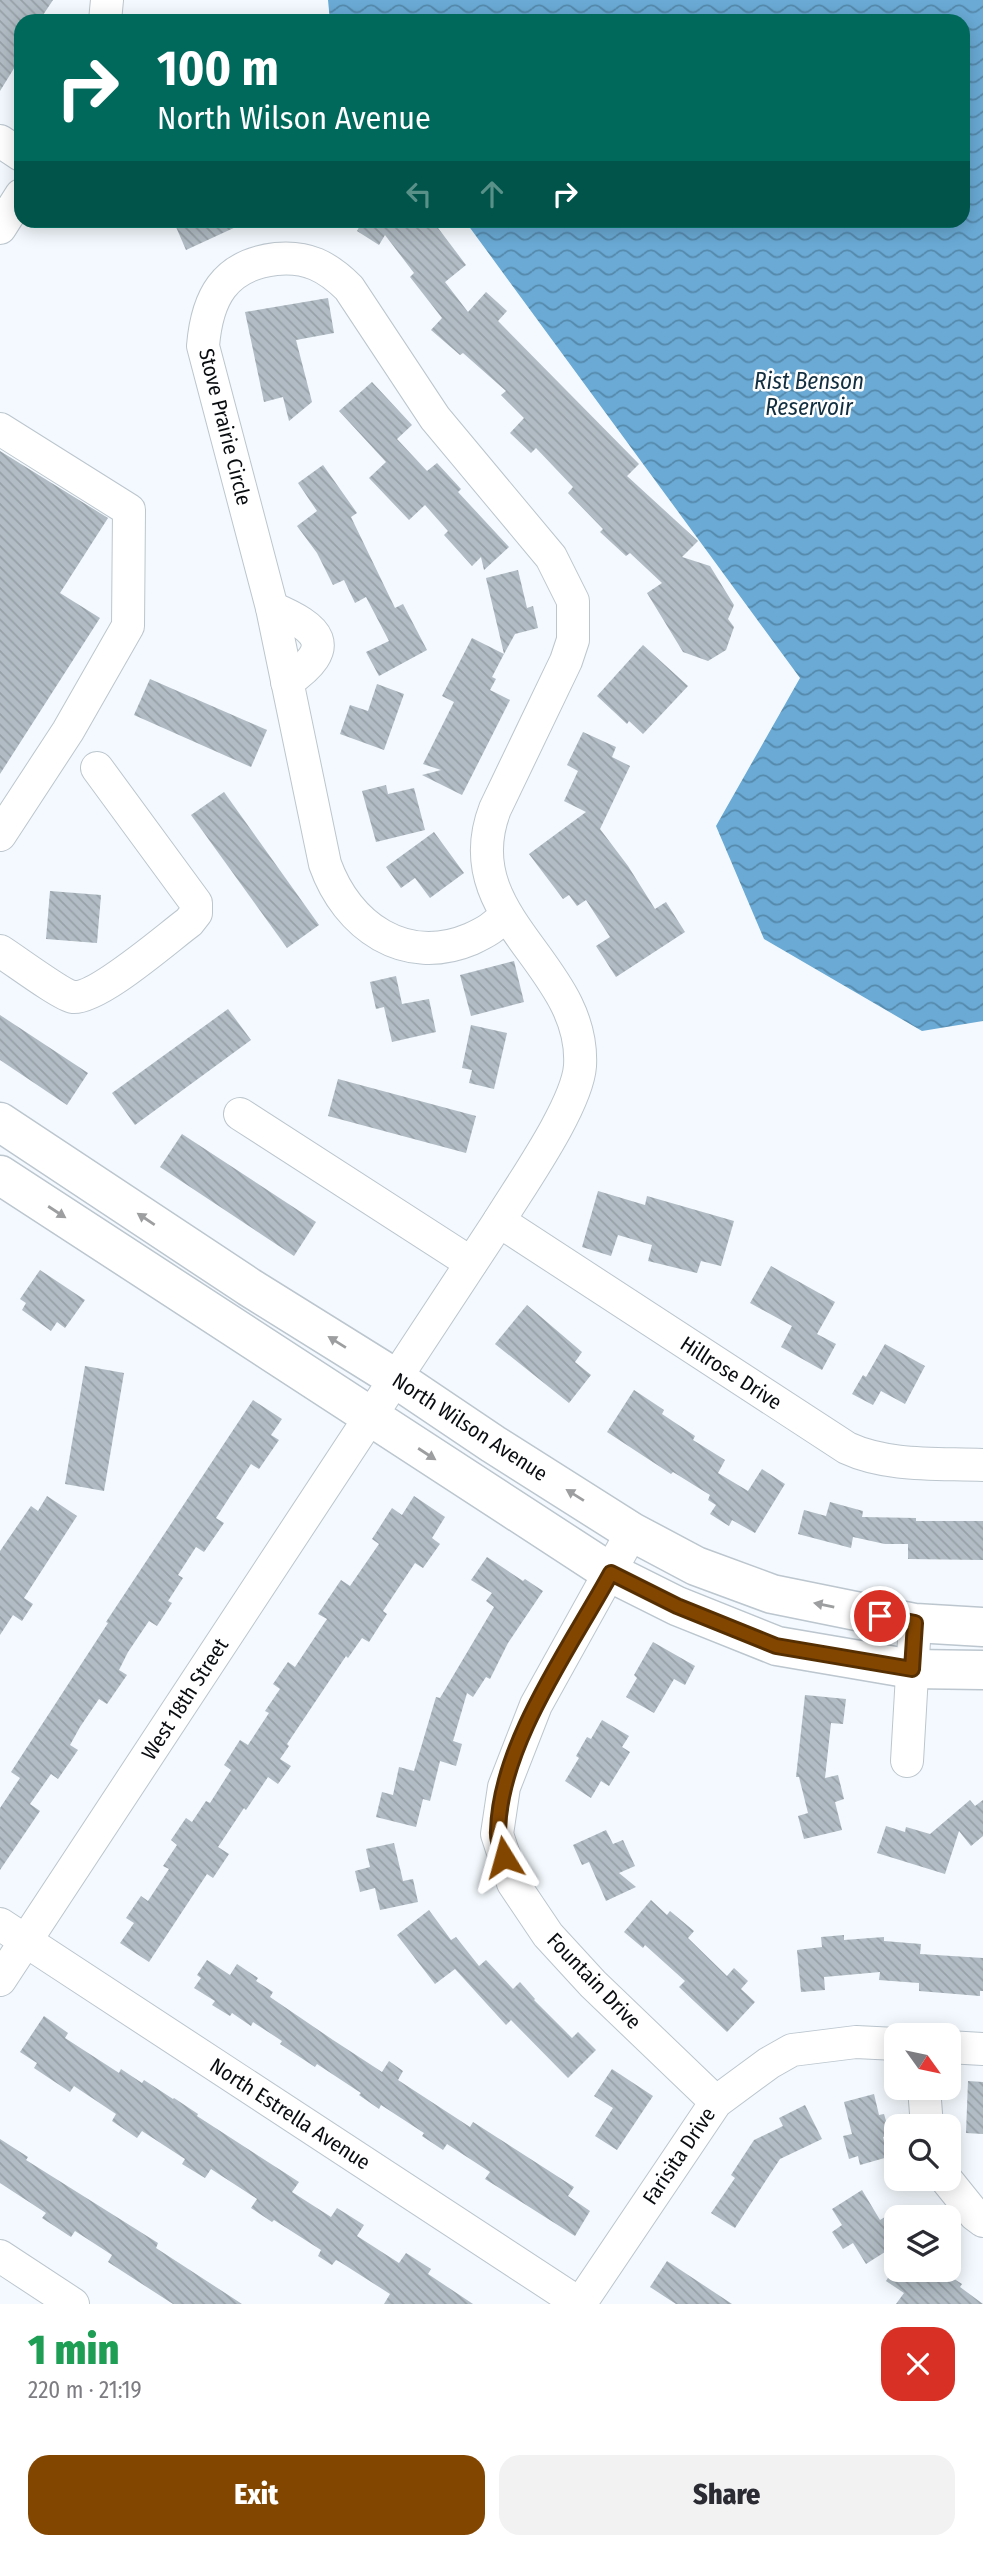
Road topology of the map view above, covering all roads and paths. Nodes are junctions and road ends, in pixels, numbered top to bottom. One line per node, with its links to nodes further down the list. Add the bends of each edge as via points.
1 (14, 206): 2 (street)
2 (0, 228)
3 (0, 429): 5 (street, via 129,510 128,626 68,731)
4 (97, 768): 7 (street, via 195,903 195,913 88,995 71,997)
5 (0, 835)
6 (506, 914): 6 (street, Stove Prairie Circle, via 494,929 459,944 418,947 379,935 353,913 332,885 272,608 203,346 211,306 222,286 242,267 300,258 334,273 349,288 435,418 551,557 573,601 573,640 566,661 490,823 487,858 491,881); 11 (street, Stove Prairie Circle, via 571,1015 580,1068 572,1098)
7 (0, 951)
8 (240, 1114): 12 (street)
9 (0, 1122): 13 (main road, North Wilson Avenue, one-way to 9)
10 (0, 1175): 14 (main road, one-way to 14)
11 (499, 1221): 12 (street); 15 (street, Hillrose Drive, via 864,1457)
12 (471, 1263): 13 (street)
13 (396, 1378): 14 (street, West 18th Street); 16 (main road, North Wilson Avenue, one-way to 13)
14 (370, 1417): 17 (main road, one-way to 17); 23 (street, West 18th Street)
15 (983, 1465)
16 (632, 1532): 17 (street, Fountain Drive); 18 (main road, North Wilson Avenue, one-way to 16, via 772,1594 696,1566)
17 (611, 1573): 20 (main road, via 776,1646); 28 (street, Fountain Drive, via 536,1705 504,1787 497,1834 513,1883 548,1935)
18 (915, 1623): 19 (main road, North Wilson Avenue); 20 (street)
19 (983, 1627)
20 (912, 1669): 21 (main road); 22 (street)
21 (983, 1670)
22 (907, 1761)
23 (13, 1932): 24 (street, West 18th Street); 33 (street, North Estrella Avenue)
24 (0, 1980)
25 (884, 2043): 28 (street, Farisita Drive, via 792,2050)
26 (961, 2048): 27 (street)
27 (983, 2049)
28 (716, 2102): 33 (street, Farisita Drive)
29 (955, 2191): 30 (street)
30 (983, 2221)
31 (0, 2256): 32 (street)
32 (73, 2304)
33 (580, 2304)

